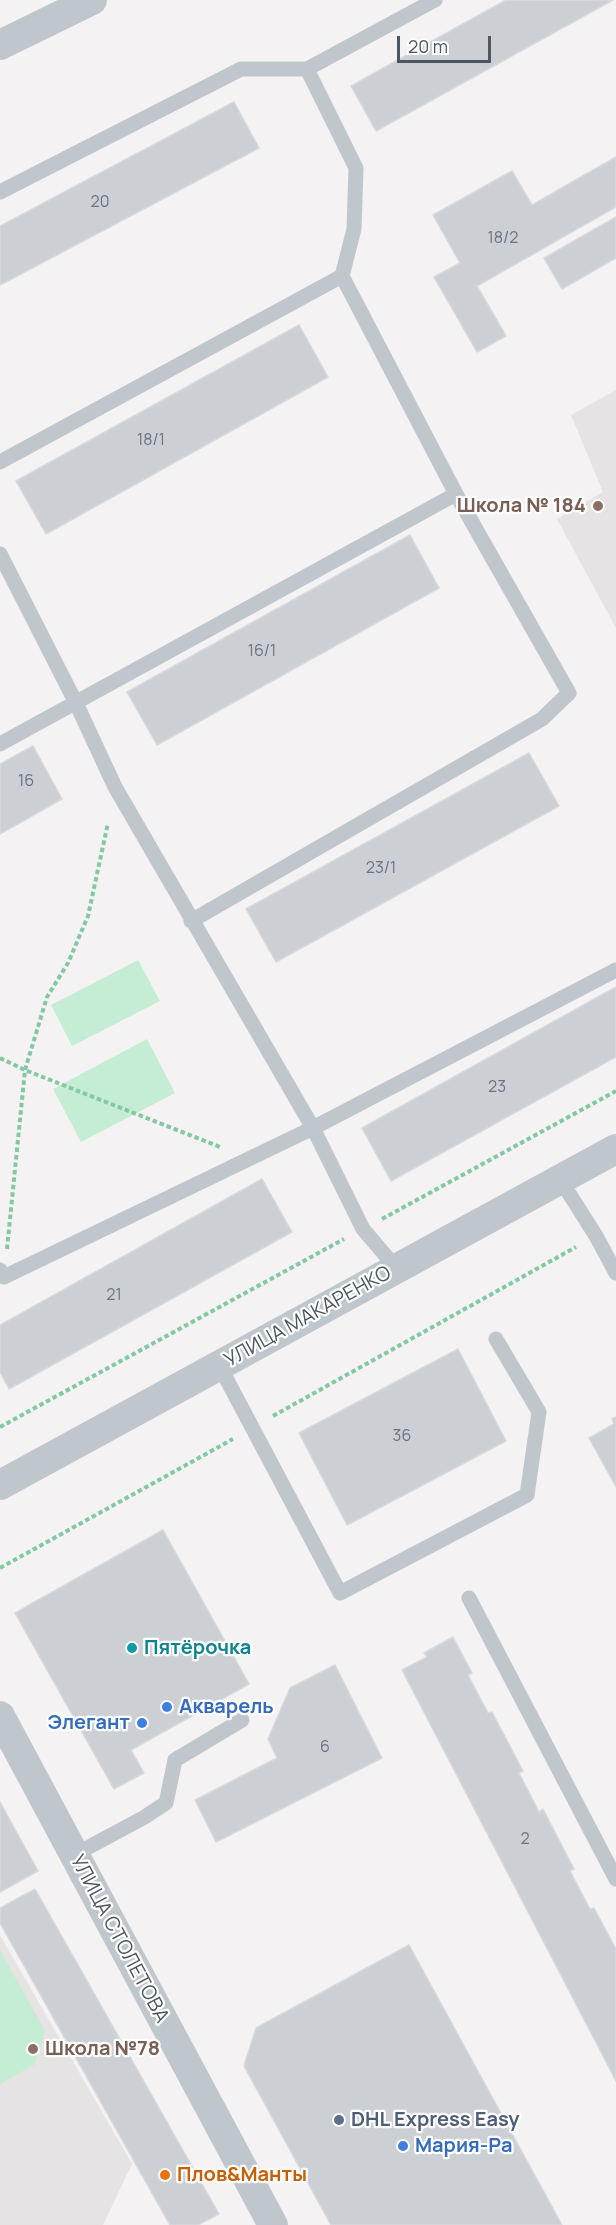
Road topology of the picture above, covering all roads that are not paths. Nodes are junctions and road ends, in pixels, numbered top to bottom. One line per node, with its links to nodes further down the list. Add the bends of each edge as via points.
1 (93, 0): 3 (street)
2 (435, 0): 4 (lane)
3 (0, 45)
4 (307, 69): 5 (lane, via 241,69); 6 (lane, via 356,168 354,229)
5 (0, 192)
6 (342, 276): 7 (lane); 8 (lane)
7 (0, 462)
8 (456, 494): 10 (lane); 12 (lane, via 569,693 542,719)
9 (0, 554): 10 (lane)
10 (76, 703): 11 (lane); 12 (lane, via 115,787)
11 (0, 744)
12 (191, 921): 14 (lane)
13 (616, 969): 14 (lane)
14 (313, 1128): 17 (lane, via 363,1229); 19 (lane)
15 (616, 1149): 16 (street, УЛИЦА МАКАРЕНКО)
16 (560, 1179): 17 (street, УЛИЦА МАКАРЕНКО); 18 (lane)
17 (397, 1269): 21 (street, УЛИЦА МАКАРЕНКО)
18 (616, 1273)
19 (2, 1274)
20 (496, 1339): 21 (lane, via 539,1412 527,1495 340,1593)
21 (219, 1365): 22 (street, УЛИЦА МАКАРЕНКО)
22 (0, 1485)
23 (469, 1598): 27 (lane)
24 (0, 1716): 26 (street, УЛИЦА СТОЛЕТОВА)
25 (242, 1720): 26 (lane, via 175,1760 166,1803)
26 (74, 1855): 28 (street, УЛИЦА СТОЛЕТОВА)
27 (616, 1879)
28 (270, 2224)

